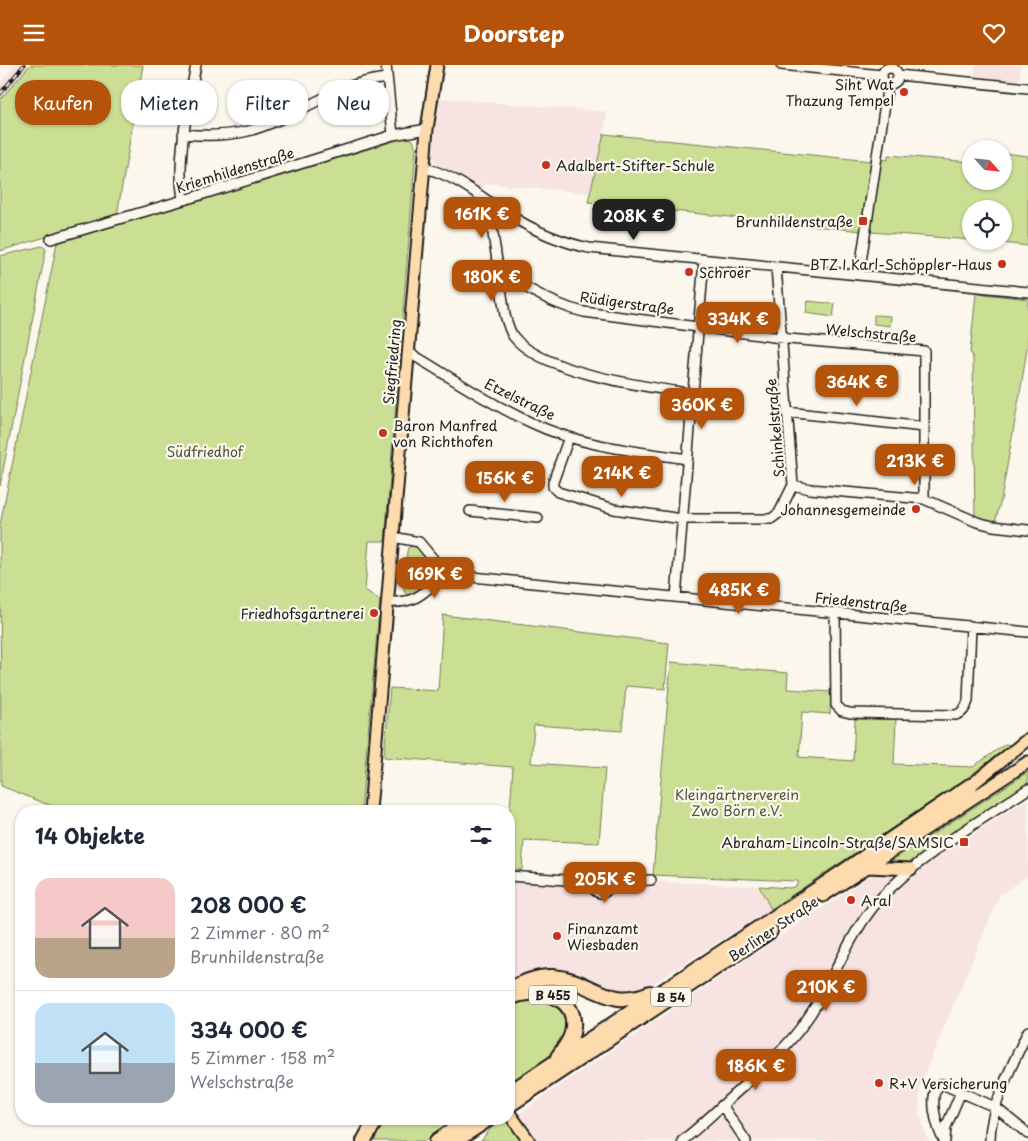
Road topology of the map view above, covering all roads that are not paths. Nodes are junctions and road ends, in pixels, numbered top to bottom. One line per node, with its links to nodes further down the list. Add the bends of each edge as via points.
1 (196, 65): 12 (street)
2 (386, 65): 8 (street)
3 (437, 65): 11 (main road, Siegfriedring)
4 (781, 65): 6 (street)
5 (891, 66): 6 (street); 7 (street)
6 (882, 75): 9 (street)
7 (898, 75): 9 (street, via 895,82); 10 (street)
8 (386, 78): 12 (street, via 347,87 247,131 216,135); 13 (street)
9 (888, 83): 21 (street)
10 (1028, 88)
11 (427, 129): 13 (street, Kriemhildenstraße); 14 (main road, Siegfriedring)
12 (183, 134): 15 (street)
13 (393, 135): 15 (street, Kriemhildenstraße)
14 (424, 168): 16 (street, via 450,178); 25 (main road, Siegfriedring)
15 (183, 200): 17 (street, Kriemhildenstraße)
16 (496, 207): 18 (street, via 545,234 580,246); 20 (street, via 492,227)
17 (51, 239)
18 (704, 260): 19 (street); 23 (street)
19 (776, 267): 21 (street); 24 (street, Schinkelstraße)
20 (500, 275): 23 (street, Rüdigerstraße, via 566,308 584,313); 26 (street, via 508,325 513,336 532,352 585,373)
21 (859, 275): 22 (street)
22 (1028, 292)
23 (698, 327): 24 (street, Welschstraße); 26 (street)
24 (781, 337): 27 (street, Schinkelstraße); 28 (street, Welschstraße, via 924,351)
25 (408, 353): 29 (street, Etzelstraße, via 525,420); 37 (main road, Siegfriedring)
26 (693, 394): 30 (street)
27 (787, 412): 28 (street); 31 (street, Schinkelstraße)
28 (924, 427): 32 (street, Welschstraße)
29 (568, 437): 30 (street, Etzelstraße); 35 (street, via 553,482 555,491 614,509)
30 (687, 459): 35 (street)
31 (793, 485): 32 (street); 35 (street, Schinkelstraße, via 774,518)
32 (924, 499): 36 (street, via 977,522)
33 (470, 511): 34 (street)
34 (538, 518)
35 (682, 519): 41 (street)
36 (1028, 529)
37 (393, 537): 38 (street, via 420,541); 42 (main road, Siegfriedring)
38 (431, 556): 39 (street); 40 (street)
39 (452, 575): 40 (street); 41 (street, Friedenstraße)
40 (428, 589): 42 (street, via 411,601)
41 (676, 597): 43 (street, Friedenstraße)
42 (388, 602): 51 (main road, Siegfriedring)
43 (835, 613): 44 (street, Friedenstraße); 44 (street, via 836,705 850,713 960,714 968,701)
44 (971, 626): 45 (street, Friedenstraße)
45 (1028, 632)
46 (1028, 739): 49 (main road)
47 (1028, 749): 49 (main road, Berliner Straße / B 54)
48 (1028, 763): 52 (main road, Berliner Straße / B 54)
49 (970, 786): 59 (highway, Berliner Straße / B 54)
50 (1028, 789): 53 (street)
51 (371, 805)
52 (868, 867): 53 (main road); 58 (main road, Berliner Straße / B 54)
53 (912, 869): 67 (street, via 866,916 816,1006 796,1033 774,1059)
54 (515, 876): 56 (street)
55 (651, 880): 57 (street)
56 (594, 882): 57 (street, via 602,877); 57 (street, via 594,890 601,893 608,889)
57 (608, 882)
58 (823, 896): 66 (highway, Berliner Straße / B 54)
59 (678, 980): 60 (highway, via 632,998 613,998 552,977); 63 (highway, B 54)
60 (515, 987)
61 (515, 996): 63 (highway, B 455, via 543,992 566,1005 572,1016 572,1033)
62 (1028, 1031): 68 (street)
63 (553, 1064): 65 (highway, B 455)
64 (961, 1092): 68 (street); 82 (street, via 946,1127); 82 (street, via 942,1084 935,1090 934,1113)
65 (515, 1094)
66 (515, 1095)
67 (722, 1105): 80 (street); 81 (street)
68 (995, 1107): 74 (street); 83 (street)
69 (515, 1121): 79 (main road)
70 (373, 1125): 75 (highway)
71 (470, 1125): 76 (highway)
72 (474, 1125): 77 (highway)
73 (478, 1125): 78 (highway)
74 (1028, 1134)
75 (364, 1141)
76 (437, 1141)
77 (455, 1141)
78 (472, 1141)
79 (529, 1141)
80 (682, 1141)
81 (746, 1141)
82 (945, 1141)
83 (990, 1141)

